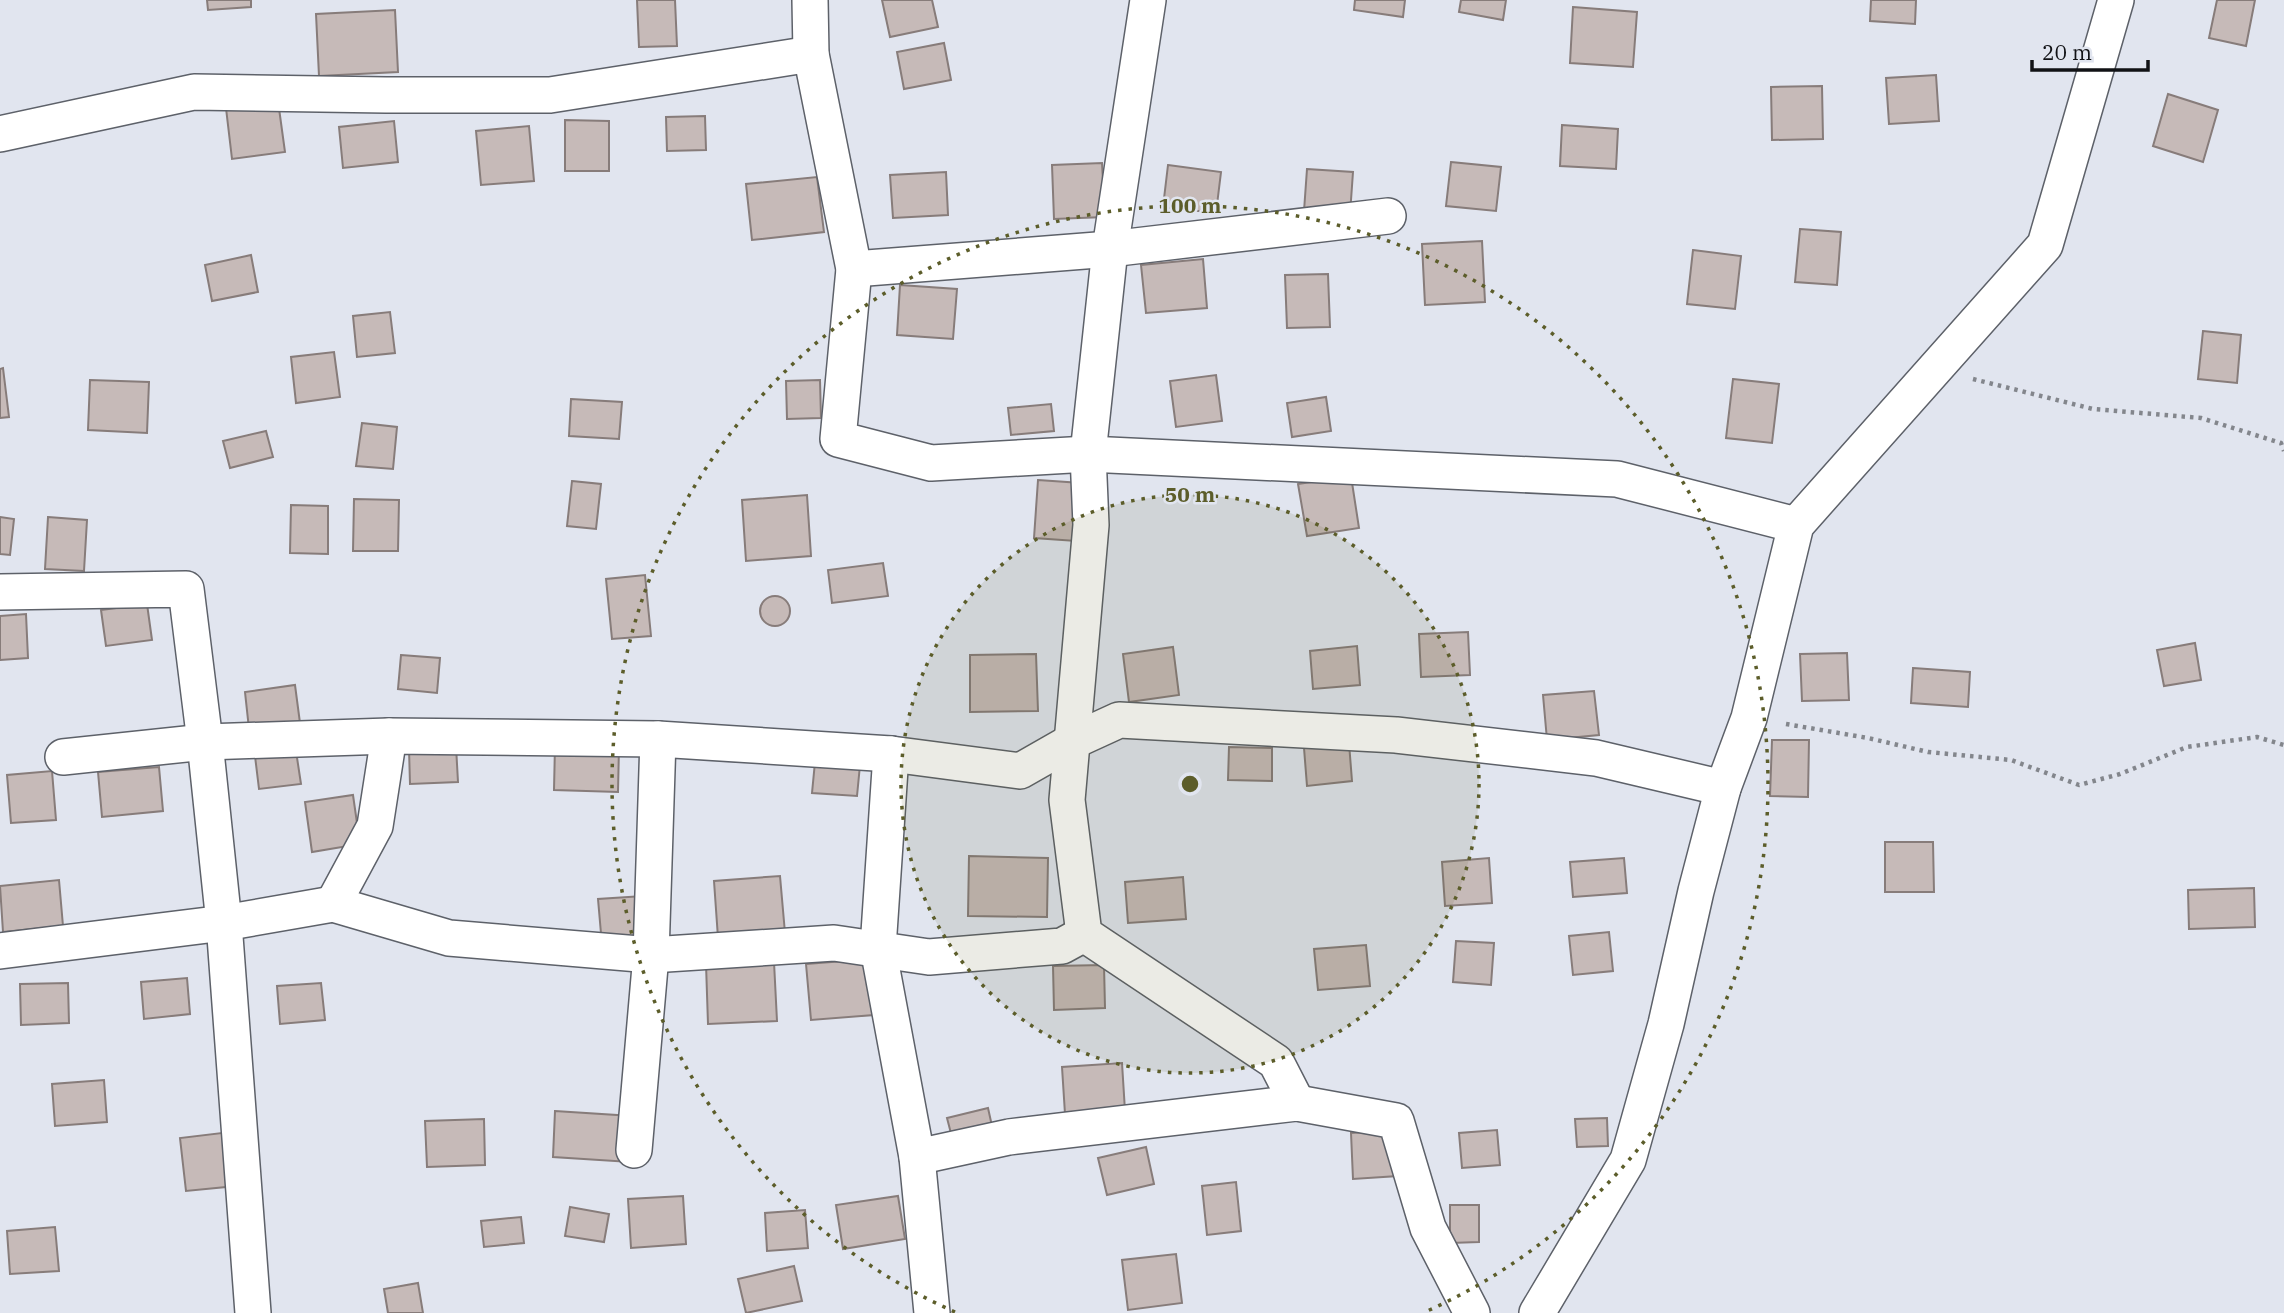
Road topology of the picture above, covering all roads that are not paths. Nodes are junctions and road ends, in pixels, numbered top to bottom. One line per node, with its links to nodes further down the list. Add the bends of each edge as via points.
1 (810, 0): 4 (street)
2 (1148, 0): 7 (street)
3 (2116, 0): 10 (street, via 2045,245)
4 (811, 54): 5 (street, via 550,95 194,92); 8 (street)
5 (0, 134)
6 (1388, 216): 7 (street)
7 (1110, 249): 8 (street); 9 (street)
8 (854, 269): 9 (street, via 838,439 931,463)
9 (1088, 454): 10 (street, via 1617,479); 15 (street, via 1091,524)
10 (1796, 525): 18 (street, via 1749,718)
11 (0, 592): 14 (street, via 186,589)
12 (389, 736): 13 (street); 14 (street); 19 (street, via 375,826)
13 (658, 739): 16 (street); 24 (street)
14 (205, 742): 17 (street); 20 (street)
15 (1071, 743): 16 (street, via 1020,771); 18 (street, via 1119,720 1396,735 1596,758); 21 (street, via 1067,800)
16 (891, 754): 22 (street)
17 (63, 757)
18 (1723, 788): 31 (street, via 1628,1160)
19 (333, 904): 20 (street); 24 (street, via 449,938)
20 (225, 923): 23 (street); 28 (street)
21 (1084, 934): 22 (street, via 1062,946 929,957); 25 (street, via 1276,1062)
22 (878, 948): 24 (street, via 834,943); 27 (street)
23 (0, 951)
24 (651, 955): 26 (street)
25 (1297, 1103): 27 (street, via 1009,1137); 30 (street, via 1396,1121 1428,1228)
26 (634, 1150)
27 (917, 1157): 29 (street)
28 (253, 1313)
29 (932, 1313)
30 (1472, 1313)
31 (1537, 1313)

